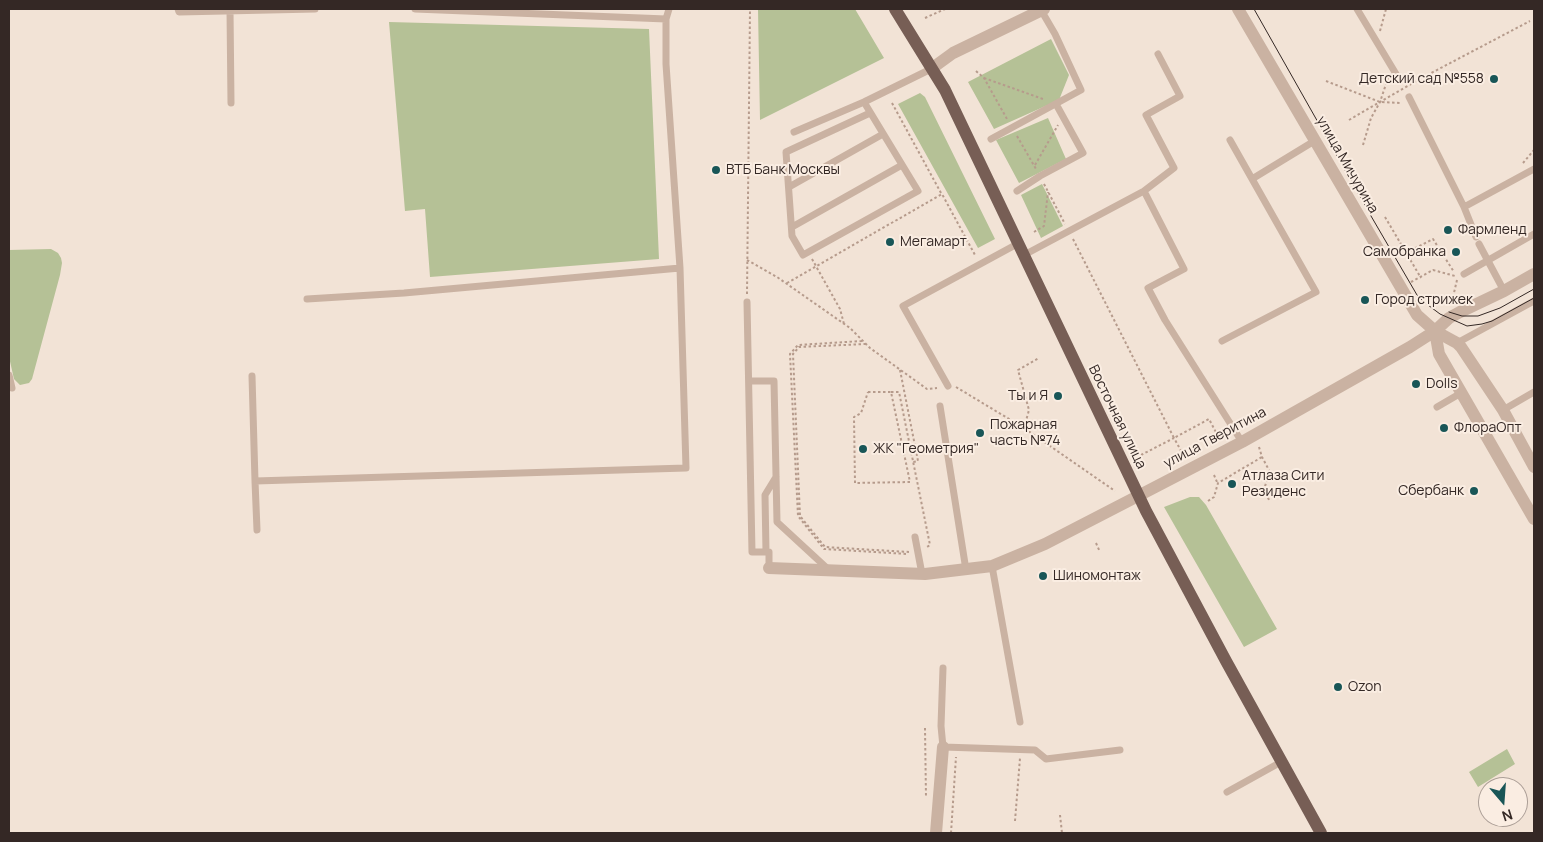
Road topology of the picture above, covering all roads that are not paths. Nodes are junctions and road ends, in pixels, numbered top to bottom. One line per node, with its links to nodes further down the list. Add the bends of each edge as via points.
1 (178, 9): 9 (lane, via 178,12)
2 (315, 9): 9 (lane)
3 (415, 9): 10 (lane)
4 (669, 9): 11 (lane)
5 (895, 9): 13 (main road, Восточная улица)
6 (1042, 9): 13 (street, via 953,53); 18 (lane, via 1081,90)
7 (1238, 9): 24 (street, улица Мичурина)
8 (1357, 9): 14 (lane)
9 (230, 10): 17 (lane)
10 (454, 10): 11 (lane)
11 (666, 20): 36 (lane)
12 (1158, 54): 30 (lane, via 1180,96 1146,115 1174,168)
13 (931, 68): 16 (lane); 34 (main road, Восточная улица, via 945,90)
14 (1399, 79)
15 (1409, 97): 31 (lane)
16 (864, 102): 19 (lane); 20 (lane)
17 (231, 103)
18 (1056, 104): 22 (lane); 29 (lane, via 1083,153)
19 (870, 113): 21 (lane); 28 (lane, via 786,152)
20 (794, 132)
21 (883, 134): 25 (lane); 28 (lane)
22 (991, 139)
23 (1230, 140): 27 (lane)
24 (1316, 140): 27 (lane); 43 (street, улица Мичурина, via 1417,316)
25 (902, 165): 32 (lane); 32 (lane, via 918,191 803,255 792,236)
26 (1534, 170): 31 (lane)
27 (1252, 179): 44 (lane, via 1316,292)
28 (789, 187): 32 (lane)
29 (1020, 188)
30 (1144, 191): 34 (lane, via 1069,231); 56 (lane, via 1184,269 1148,288)
31 (1464, 207): 35 (lane)
32 (792, 227)
33 (1534, 234): 35 (lane)
34 (1021, 249): 49 (lane, via 1004,249 903,306); 60 (main road, Восточная улица)
35 (1488, 262): 38 (lane); 39 (lane)
36 (680, 268): 40 (lane); 59 (lane, via 686,468)
37 (1534, 274): 39 (street, улица Тверитина)
38 (1461, 276)
39 (1504, 291): 43 (street, улица Тверитина, via 1449,318)
40 (307, 300)
41 (1534, 301): 45 (lane)
42 (747, 302): 48 (lane)
43 (1435, 331): 45 (street, улица Мичурина); 52 (street, via 1437,351); 56 (street, улица Тверитина)
44 (1222, 341)
45 (1457, 343): 55 (street, улица Мичурина)
46 (9, 375): 50 (lane)
47 (252, 376): 59 (lane)
48 (749, 380): 58 (lane, via 774,381); 64 (lane, via 752,552)
49 (948, 386)
50 (12, 388)
51 (1534, 392): 55 (lane)
52 (1461, 393): 54 (lane); 61 (street)
53 (940, 406): 67 (lane)
54 (1437, 408)
55 (1503, 410): 57 (street, улица Мичурина)
56 (1242, 442): 60 (street, улица Тверитина)
57 (1534, 467)
58 (776, 477): 64 (lane, via 766,495); 68 (lane, via 777,522)
59 (255, 481): 62 (lane)
60 (1138, 496): 65 (street, улица Тверитина, via 1045,544); 74 (main road, Восточная улица)
61 (1534, 520)
62 (257, 530)
63 (915, 537): 69 (lane)
64 (766, 552): 66 (lane, via 769,552)
65 (992, 566): 67 (street, улица Тверитина); 71 (lane)
66 (769, 568): 68 (street, улица Тверитина)
67 (966, 570): 69 (street, улица Тверитина)
68 (830, 571): 69 (street, улица Тверитина)
69 (922, 574)
70 (944, 668): 72 (lane)
71 (1020, 722)
72 (943, 747): 73 (lane, via 1035,750 1046,760); 76 (street)
73 (1120, 750)
74 (1281, 762): 75 (lane); 77 (main road, Восточная улица)
75 (1227, 792)
76 (936, 833)
77 (1321, 833)

